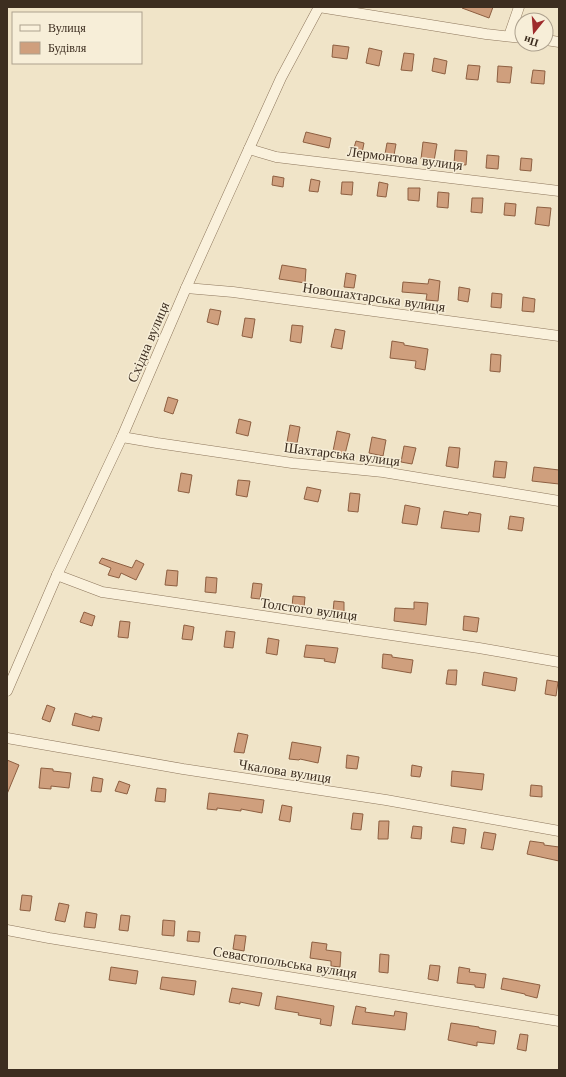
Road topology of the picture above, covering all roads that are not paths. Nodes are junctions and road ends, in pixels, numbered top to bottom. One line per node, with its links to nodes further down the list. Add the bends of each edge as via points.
1 (319, 7): 3 (street); 5 (street, Східна вулиця, via 281,78)
2 (519, 7): 3 (street)
3 (509, 36): 4 (street)
4 (514, 37)
5 (249, 149): 6 (street, Лермонтова вулиця, via 276,157); 7 (street, Східна вулиця)
6 (559, 191)
7 (186, 288): 8 (street, Новошахтарська вулиця, via 241,293); 9 (street, Східна вулиця)
8 (559, 336)
9 (122, 436): 10 (street, Шахтарська вулиця, via 292,463 383,472); 11 (street, Східна вулиця)
10 (559, 501)
11 (57, 575): 12 (street, Толстого вулиця, via 102,592); 13 (street, Східна вулиця)
12 (559, 662)
13 (7, 690)
14 (7, 738): 15 (street, Чкалова вулиця)
15 (559, 831)
16 (7, 930): 17 (street, Севастопольська вулиця)
17 (559, 1021)

